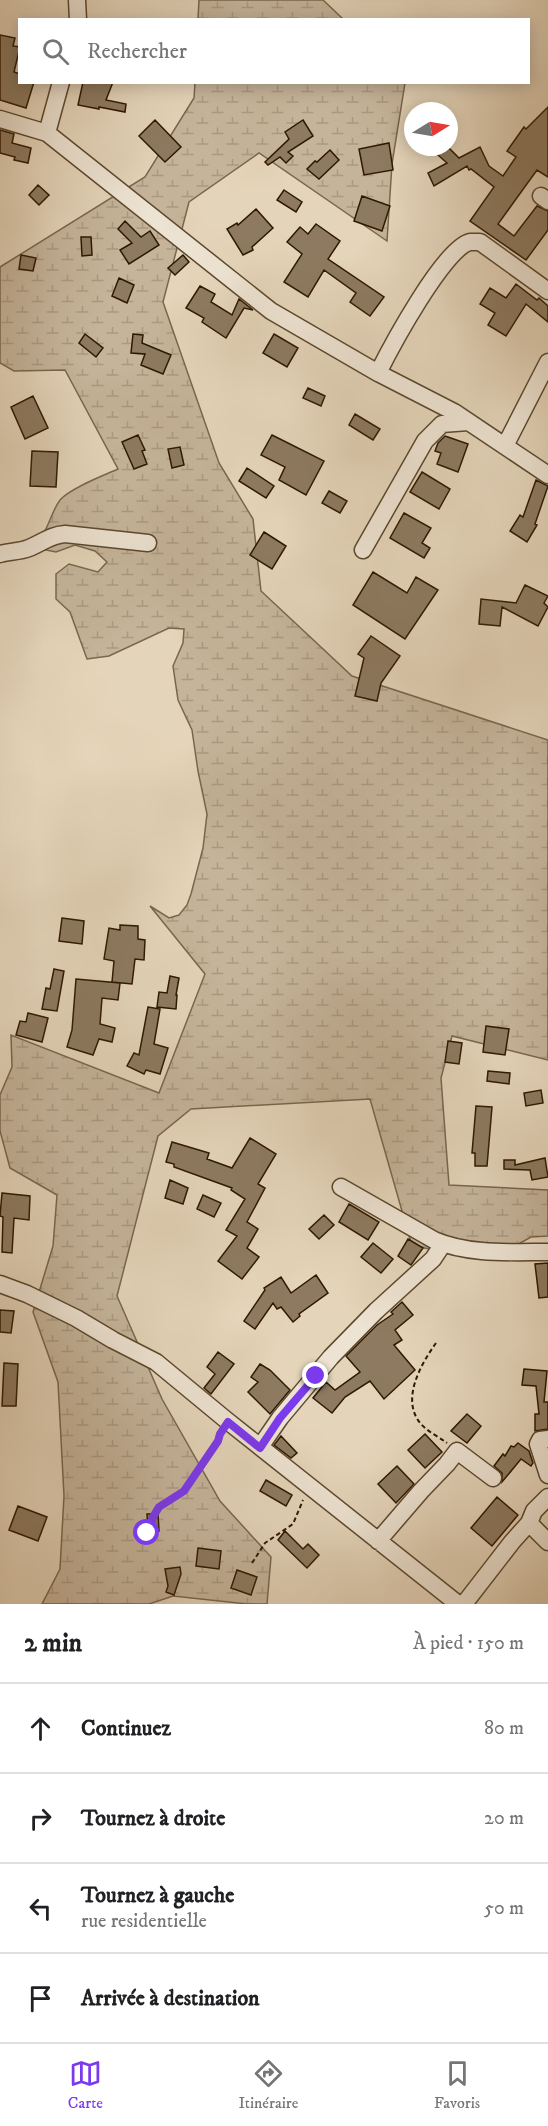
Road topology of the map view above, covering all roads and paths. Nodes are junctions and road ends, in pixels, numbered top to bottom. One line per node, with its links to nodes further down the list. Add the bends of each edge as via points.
1 (77, 0): 2 (street)
2 (78, 18)
3 (60, 84): 5 (street)
4 (0, 119): 5 (street)
5 (47, 133): 8 (street, via 271,310)
6 (548, 291): 8 (street, via 480,242 471,242 449,259 411,311)
7 (548, 362): 10 (street)
8 (378, 373): 9 (street)
9 (468, 422): 10 (street); 13 (street, via 442,424 425,441)
10 (505, 446): 11 (street)
11 (548, 475)
12 (148, 543): 14 (street, via 65,534 53,535 20,551)
13 (363, 550)
14 (0, 554)
15 (341, 1187): 16 (street)
16 (443, 1244): 17 (street, via 493,1252); 22 (street, via 433,1259 331,1357)
17 (548, 1252)
18 (0, 1284): 20 (street, via 27,1294 156,1362)
19 (436, 1343): 23 (path, via 417,1376 413,1412 423,1426)
20 (228, 1422): 22 (street); 29 (path, via 184,1491 159,1507)
21 (548, 1438): 24 (street, via 538,1444)
22 (260, 1448): 26 (street)
23 (457, 1450): 25 (street); 30 (street)
24 (548, 1475)
25 (493, 1478)
26 (312, 1489): 30 (street); 32 (path, via 292,1524 265,1543)
27 (548, 1497): 28 (street, via 534,1511)
28 (529, 1523): 31 (street); 34 (street)
29 (142, 1539)
30 (378, 1541): 33 (street)
31 (548, 1542)
32 (252, 1563)
33 (458, 1604)
34 (464, 1604)

